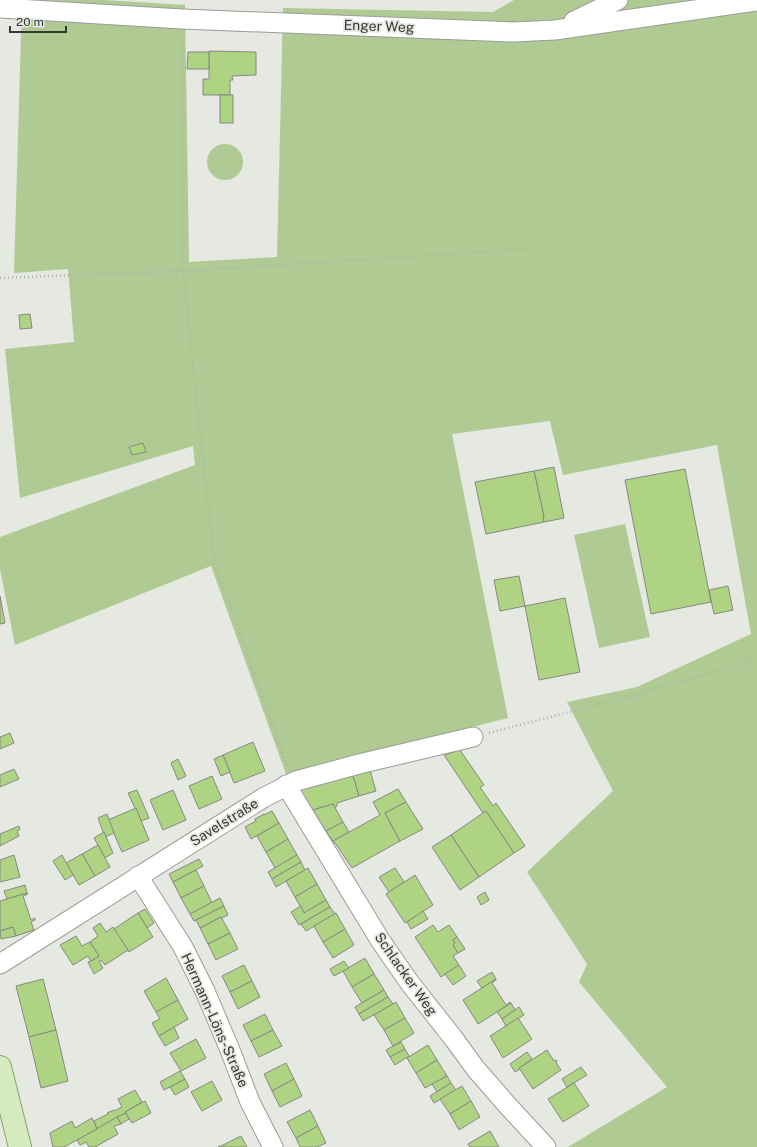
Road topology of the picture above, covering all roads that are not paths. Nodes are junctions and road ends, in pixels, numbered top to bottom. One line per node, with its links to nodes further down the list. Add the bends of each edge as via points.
1 (618, 0): 4 (street)
2 (757, 1): 4 (street, Enger Weg)
3 (0, 8): 4 (street, Enger Weg, via 182,19 513,32)
4 (555, 30)
5 (473, 737): 6 (street, Savelstraße, via 359,764)
6 (286, 785): 7 (street, Savelstraße); 13 (street, Schlacker Weg, via 380,940 409,982 475,1068)
7 (138, 876): 8 (street, Savelstraße); 12 (street, Hermann-Löns-Straße, via 186,954 207,997 250,1102)
8 (0, 964)
9 (0, 1067): 10 (main road)
10 (5, 1107): 11 (main road)
11 (20, 1147)
12 (273, 1147)
13 (546, 1147)

